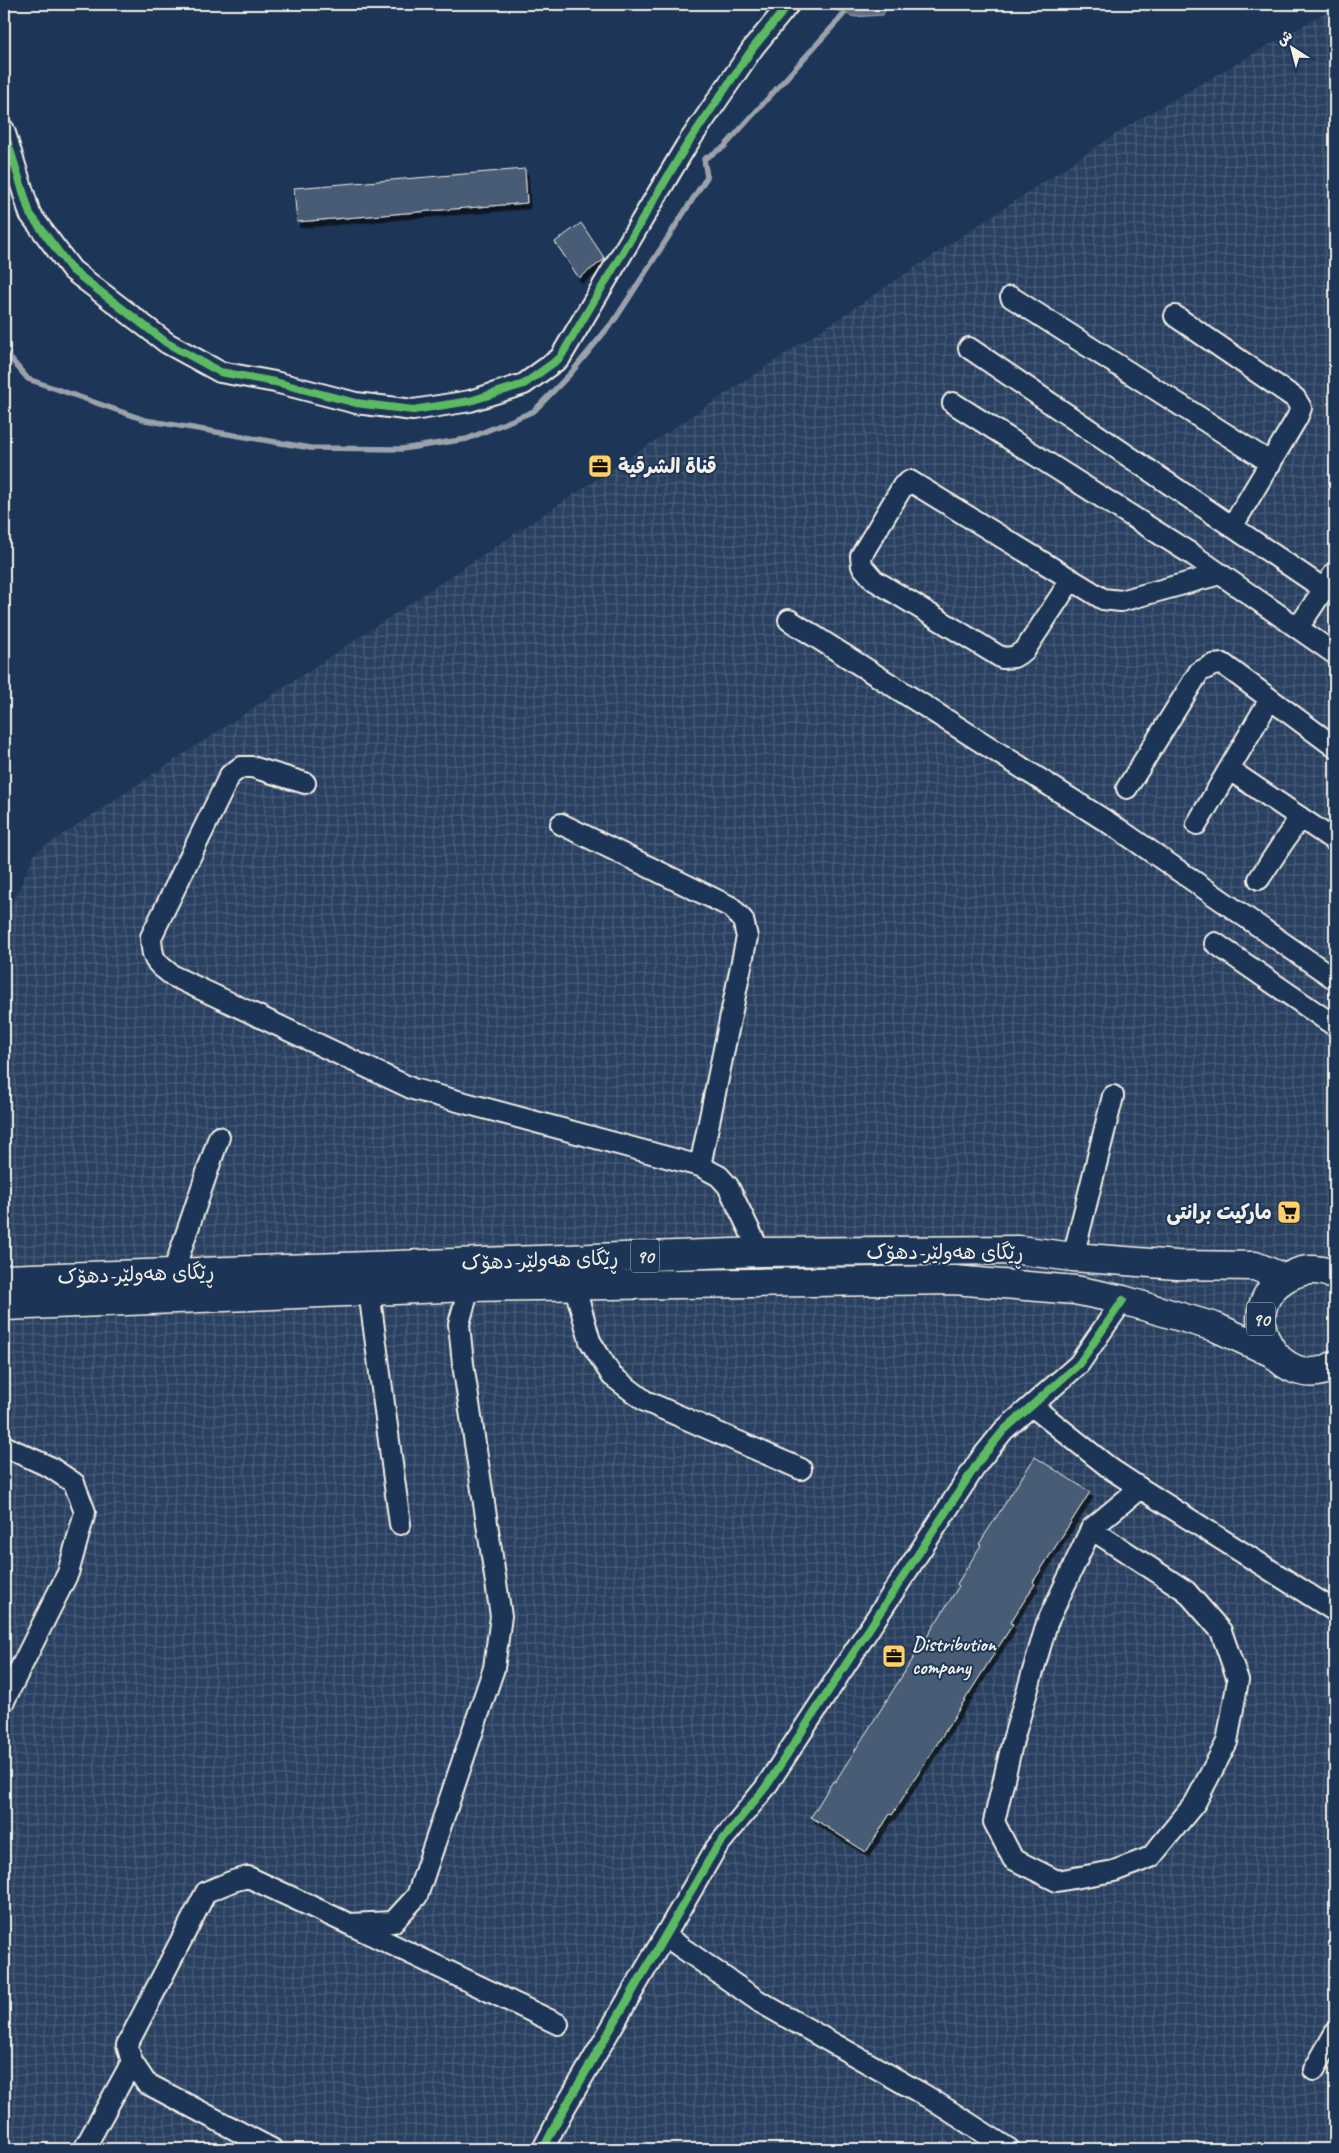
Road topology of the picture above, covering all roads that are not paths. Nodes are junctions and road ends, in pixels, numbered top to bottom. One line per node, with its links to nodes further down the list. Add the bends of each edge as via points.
1 (789, 4): 2 (street, via 753,48 686,146 560,358 524,384 470,401 413,410 356,403 220,372 167,343 72,270 30,214)
2 (4, 130)
3 (1011, 297): 7 (street)
4 (1175, 316): 7 (street, via 1295,398 1301,408)
5 (969, 348): 8 (street)
6 (953, 403): 10 (street)
7 (1271, 463): 8 (street)
8 (1232, 527): 12 (street)
9 (1335, 572): 12 (street)
10 (1220, 574): 11 (street, via 1121,601 1102,599); 14 (street)
11 (1071, 580): 11 (street, via 1024,650 1014,657 1002,658 874,580 862,566 861,556 903,486 910,481)
12 (1324, 589): 14 (street)
13 (789, 620): 27 (street, via 1120,830)
14 (1298, 628): 15 (street)
15 (1335, 654)
16 (1270, 699): 17 (street); 18 (street); 20 (street, via 1223,664 1199,672)
17 (1335, 747)
18 (1230, 770): 21 (street); 23 (street)
19 (305, 782): 31 (street, via 252,768 241,767 230,775 152,937 152,954 158,965 173,976 413,1089)
20 (1126, 788)
21 (1300, 817): 24 (street); 25 (street)
22 (561, 824): 31 (street, via 730,907 743,920 747,938)
23 (1197, 824)
24 (1335, 841)
25 (1259, 879)
26 (1215, 943): 28 (street)
27 (1335, 979)
28 (1335, 1026)
29 (1113, 1096): 33 (street)
30 (219, 1137): 35 (street)
31 (700, 1166): 32 (street, via 719,1176 728,1186)
32 (760, 1252): 33 (highway, ڕێگای هەولێر-دهۆک / 90, via 1019,1250); 35 (highway, ڕێگای هەولێر-دهۆک / 90)
33 (1073, 1257): 36 (highway, ڕێگای هەولێر-دهۆک / 90, via 1177,1265 1255,1266)
34 (1329, 1269): 36 (highway, 90, via 1300,1272)
35 (173, 1273): 37 (highway, ڕێگای هەولێر-دهۆک / 90)
36 (1284, 1278): 43 (highway, 90, via 1272,1289 1262,1312 1264,1337)
37 (4, 1279)
38 (574, 1284): 39 (highway, ڕێگای هەولێر-دهۆک / 90); 41 (highway, ڕێگای هەولێر-دهۆک / 90, via 954,1280 1076,1290); 47 (street, via 590,1341 612,1376 645,1401)
39 (469, 1287): 40 (highway, ڕێگای هەولێر-دهۆک / 90); 53 (street, via 459,1324 501,1616 494,1668 417,1896 393,1922)
40 (369, 1291): 42 (highway, ڕێگای هەولێر-دهۆک / 90); 49 (street)
41 (1123, 1300): 43 (highway, ڕێگای هەولێر-دهۆک / 90, via 1215,1328); 45 (street, via 1080,1364)
42 (4, 1306)
43 (1271, 1352): 44 (highway, 90, via 1283,1363 1299,1370)
44 (1329, 1372)
45 (1032, 1406): 48 (street); 54 (street, via 1004,1430 979,1461 765,1788 716,1848)
46 (4, 1446): 52 (street, via 50,1467 74,1483 85,1512 68,1573)
47 (801, 1469)
48 (1140, 1488): 50 (street); 51 (street)
49 (400, 1524)
50 (1091, 1528): 50 (street, via 1047,1623 1013,1740 994,1822 1014,1859 1057,1881 1114,1871 1151,1857 1195,1803 1227,1742 1238,1680 1221,1631 1186,1591)
51 (1335, 1611)
52 (4, 1701)
53 (349, 1924): 55 (street); 57 (street, via 248,1877 206,1892 127,2045)
54 (665, 1936): 61 (street); 62 (street, via 760,2002 926,2096)
55 (558, 2024)
56 (1335, 2032): 58 (street)
57 (132, 2062): 59 (street); 60 (street, via 146,2083)
58 (1314, 2070)
59 (84, 2149)
60 (272, 2149)
61 (543, 2149)
62 (1009, 2149)

